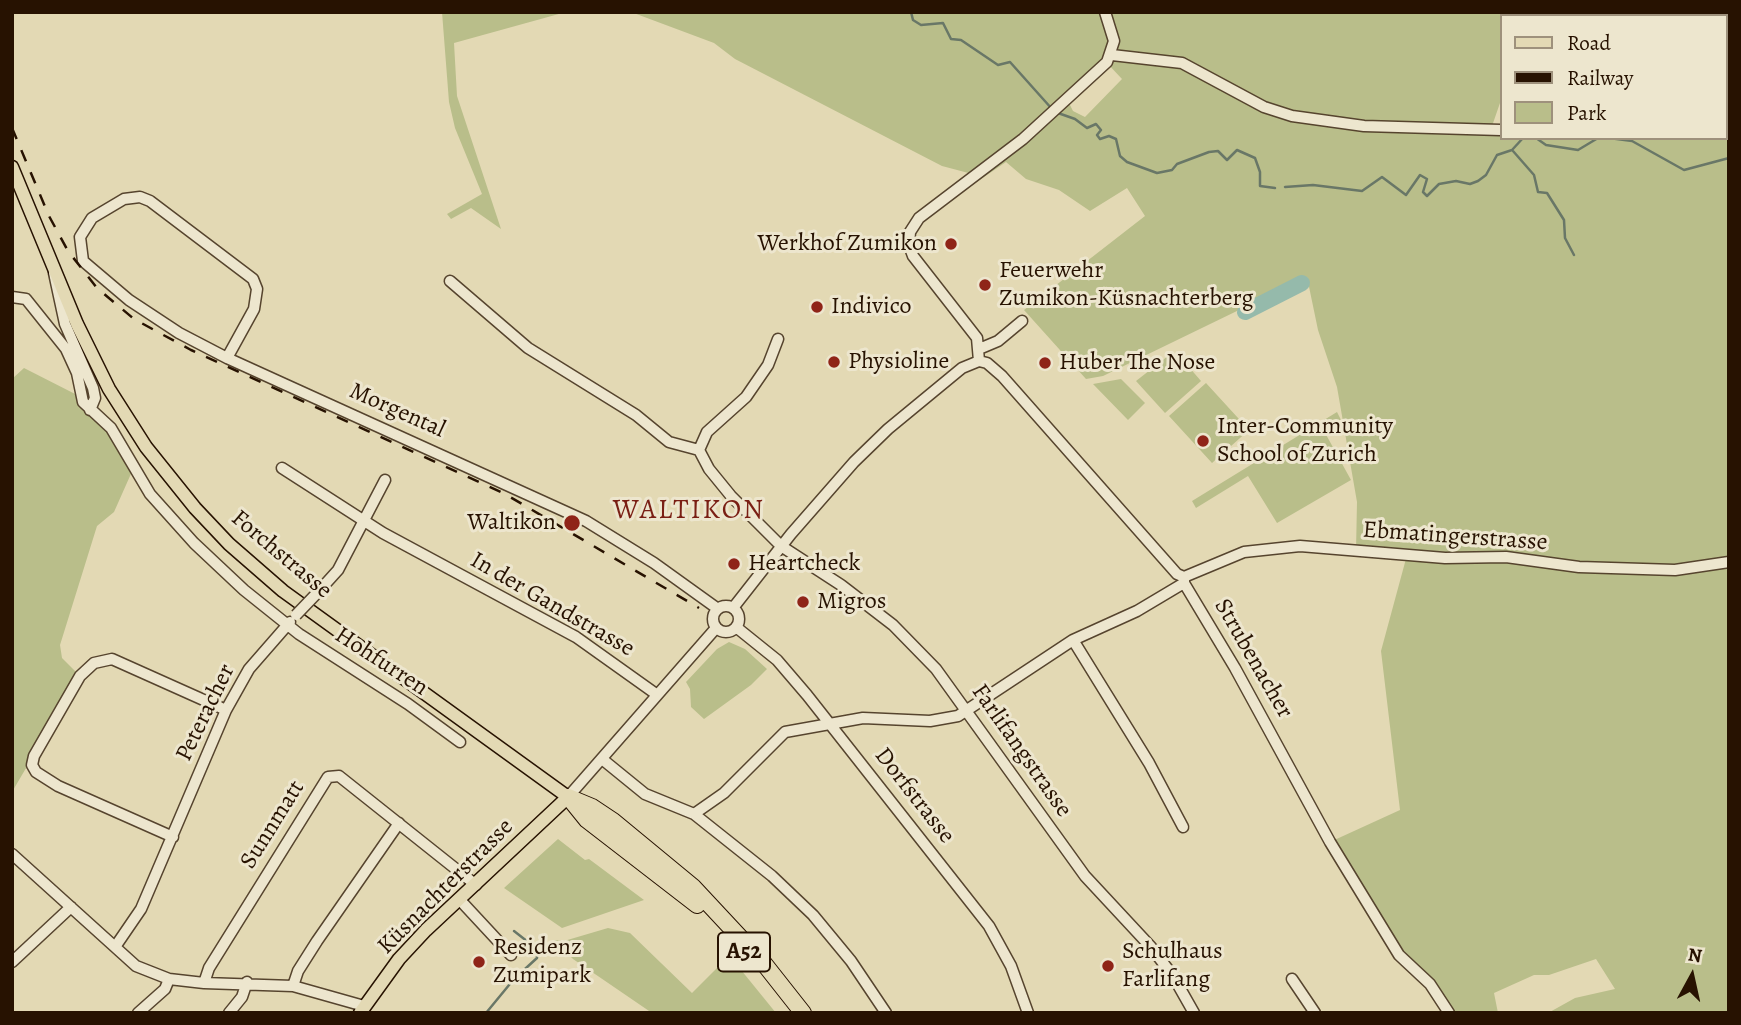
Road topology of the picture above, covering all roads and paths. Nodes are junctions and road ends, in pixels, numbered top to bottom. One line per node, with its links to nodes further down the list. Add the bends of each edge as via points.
1 (1105, 12): 2 (street, via 1114,41)
2 (1112, 55): 3 (street, via 1182,63 1264,107 1292,116 1364,125); 10 (street, via 1054,111 919,218 911,232 913,256 975,335)
3 (1500, 130)
4 (12, 167): 5 (main road, Forchstrasse)
5 (53, 267): 13 (street, Forchstrasse, via 65,324 93,388); 33 (main road, Forchstrasse, via 90,352 132,427 212,527 283,591)
6 (450, 281): 14 (street, via 528,348 636,415 669,442)
7 (12, 298): 13 (street, via 26,299 66,349)
8 (1022, 321): 10 (street, via 998,341)
9 (778, 339): 14 (street, via 762,375 746,397 707,432)
10 (979, 349): 12 (street)
11 (227, 358): 11 (street, Morgental, via 257,299 253,279 140,197 124,199 92,218 80,237 83,261 179,333); 22 (street, Morgental, via 586,521)
12 (979, 361): 18 (street, via 962,368 888,429 837,479); 20 (street, Strubenacher, via 1002,376)
13 (90, 410): 23 (street, Hohfurren, via 111,428 150,494 194,543)
14 (699, 450): 18 (street, Farlifangstrasse, via 731,496)
15 (282, 468): 17 (street, In der Gandstrasse)
16 (384, 480): 17 (street, Peteracher)
17 (365, 523): 23 (street, Peteracher, bridge, via 338,570); 27 (street, In der Gandstrasse, via 576,637)
18 (781, 546): 21 (street); 29 (street, Farlifangstrasse, via 893,625)
19 (1729, 562): 20 (street, Ebmatingerstrasse, via 1675,570 1592,567 1506,557 1445,558 1300,546 1244,552)
20 (1184, 580): 26 (street, Ebmatingerstrasse, via 1137,611); 59 (street, Strubenacher, via 1330,842 1399,955 1430,984)
21 (733, 608): 22 (street); 24 (street, via 738,615)
22 (718, 609): 25 (street, via 713,616)
23 (287, 624): 28 (street, Peteracher, via 249,669); 31 (street, Hohfurren)
24 (736, 627): 25 (street, via 729,632); 30 (street, Dorfstrasse, via 777,660)
25 (716, 628): 27 (street)
26 (1073, 640): 29 (street, Ebmatingerstrasse); 36 (street)
27 (656, 694): 32 (street)
28 (226, 710): 37 (street, Peteracher); 37 (street, via 112,659 94,663 80,676 34,756 36,772 58,786)
29 (968, 710): 30 (street, Ebmatingerstrasse, via 937,720 863,719); 57 (street, Farlifangstrasse, via 1085,876 1152,947)
30 (831, 724): 34 (street, via 785,732 724,793); 56 (street, Dorfstrasse, via 989,926 1011,966)
31 (460, 743)
32 (602, 758): 33 (street); 34 (street, via 645,794)
33 (568, 797): 39 (main road, Küsnachterstrasse); 53 (highway, Forchstrasse / A52, via 587,820 704,911); 54 (highway, Forchstrasse / A52, via 613,821 693,887)
34 (694, 814): 55 (street, via 813,915)
35 (399, 823): 39 (street, Sunnmatt); 48 (street, Sunnmatt, via 339,776 328,777 209,968); 49 (street, via 317,941)
36 (1183, 827)
37 (173, 837): 42 (street, Peteracher, via 141,909)
38 (12, 855): 41 (street)
39 (476, 885): 40 (main road, Küsnachterstrasse)
40 (459, 899): 43 (street); 50 (main road, Küsnachterstrasse, via 399,959)
41 (71, 907): 42 (street); 44 (street)
42 (116, 947): 45 (street, via 136,966)
43 (511, 955)
44 (12, 962)
45 (169, 979): 48 (street); 51 (street, via 165,989)
46 (1292, 979): 58 (street)
47 (247, 982): 48 (street); 49 (street); 52 (street)
48 (204, 984)
49 (293, 986): 50 (street)
50 (362, 1009)
51 (138, 1013)
52 (229, 1013)
53 (795, 1013)
54 (803, 1013)
55 (886, 1013)
56 (1028, 1013)
57 (1194, 1013)
58 (1315, 1013)
59 (1450, 1013)

